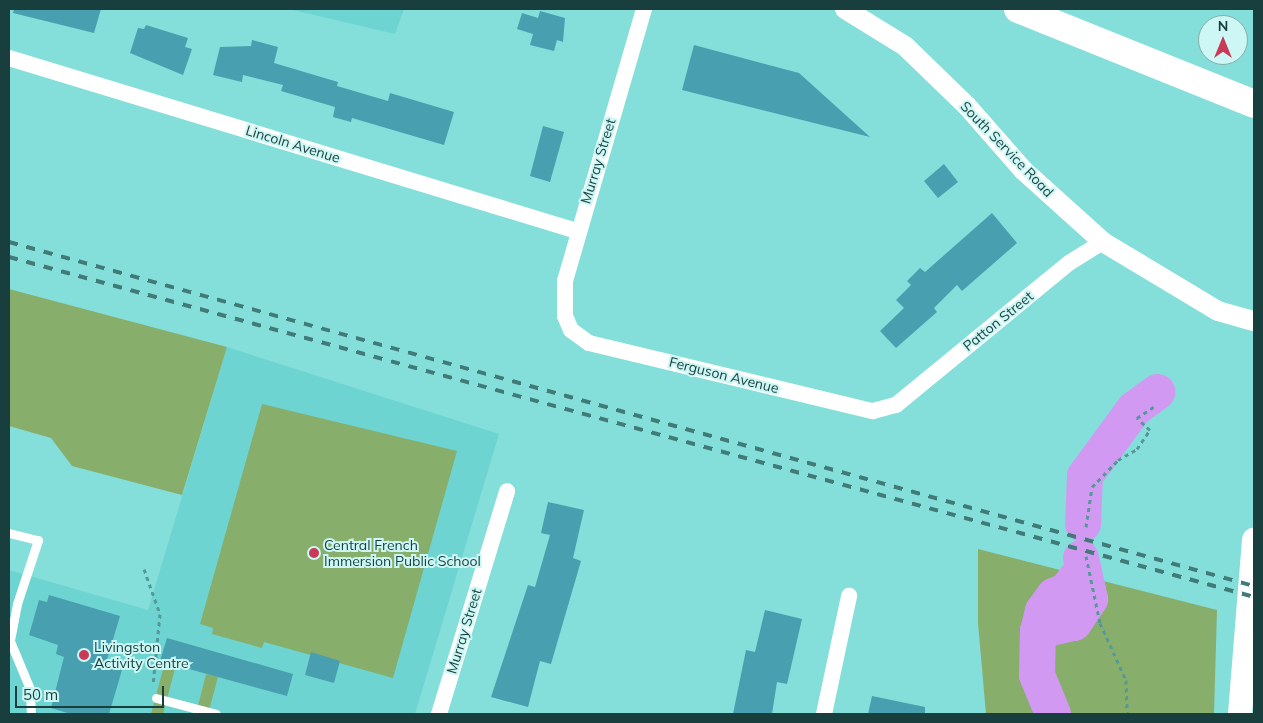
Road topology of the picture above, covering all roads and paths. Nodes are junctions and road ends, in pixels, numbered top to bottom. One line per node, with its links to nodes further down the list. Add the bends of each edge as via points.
1 (644, 9): 6 (street, Murray Street)
2 (845, 9): 7 (street, South Service Road, via 905,46 967,106 1023,170)
3 (1018, 9): 5 (highway)
4 (9, 58): 6 (street, Lincoln Avenue)
5 (1254, 104)
6 (577, 231): 8 (street, Murray Street, via 564,280)
7 (1103, 242): 9 (street, South Service Road, via 1218,311); 10 (street, Patton Street, via 1069,263)
8 (564, 316): 10 (street, Ferguson Avenue, via 571,330 589,343 872,411)
9 (1254, 321)
10 (896, 405)
11 (1156, 406): 13 (path, via 1137,418 1150,430 1137,450 1118,460 1092,487)
12 (507, 491): 22 (street, Murray Street)
13 (1086, 527)
14 (9, 533): 20 (lane, via 38,540 17,604 10,641 30,689)
15 (1254, 540): 25 (main road)
16 (1086, 556): 24 (path, via 1100,623 1126,680)
17 (144, 569): 19 (path, via 160,614 152,676)
18 (849, 596): 23 (street)
19 (156, 698): 21 (lane)
20 (31, 714)
21 (216, 714)
22 (439, 714)
23 (824, 714)
24 (1127, 714)
25 (1240, 714)

